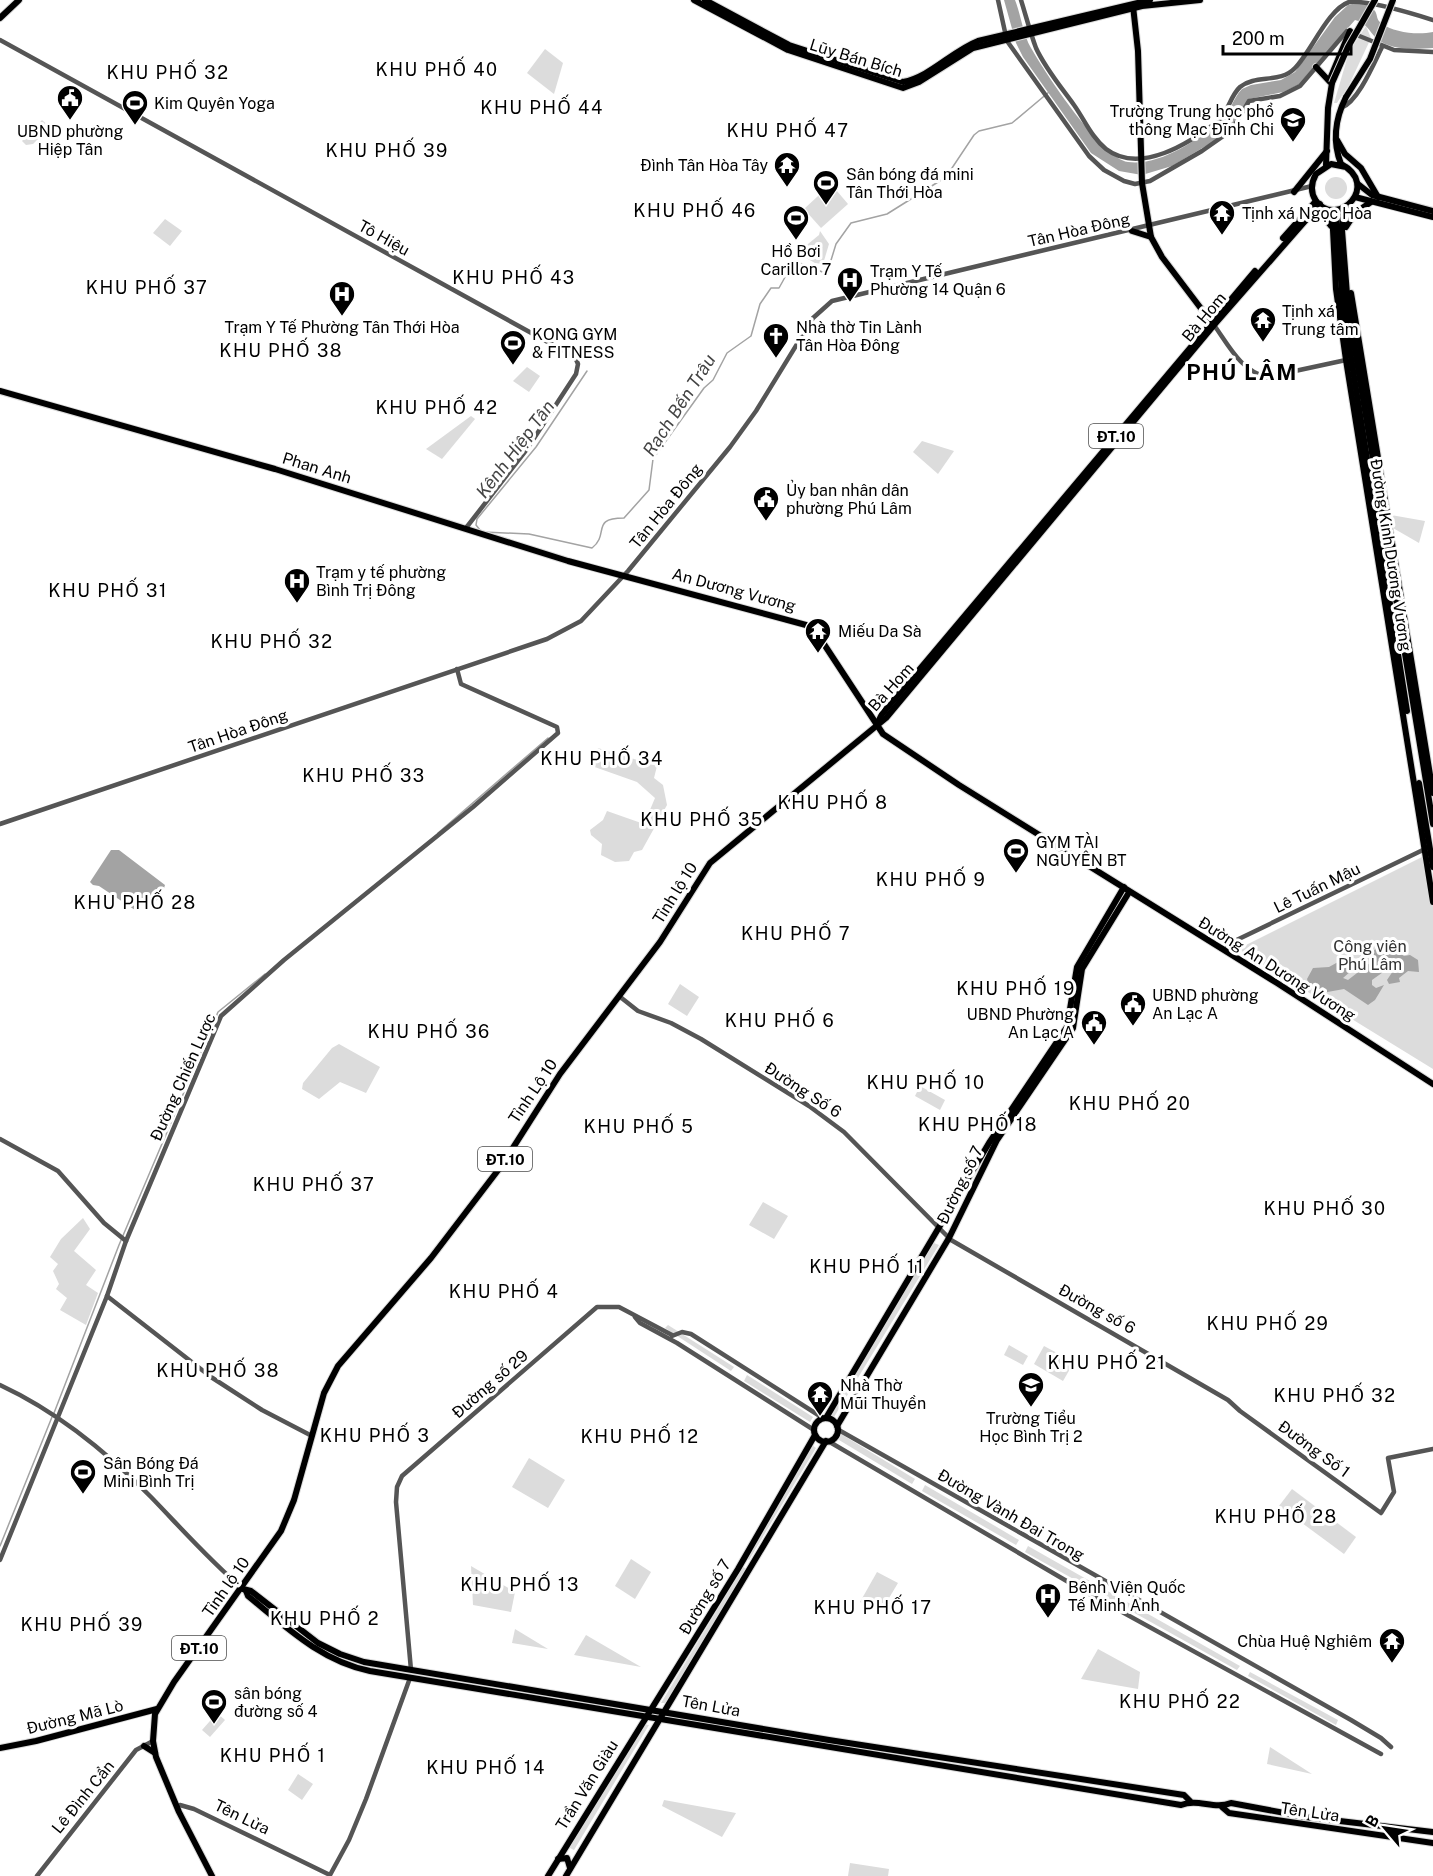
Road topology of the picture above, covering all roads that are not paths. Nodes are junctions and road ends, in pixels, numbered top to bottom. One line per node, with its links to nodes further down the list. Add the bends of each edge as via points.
1 (13, 0): 12 (main road)
2 (19, 0): 13 (main road)
3 (694, 0): 17 (main road, Lũy Bán Bích, via 779,46 898,87 919,82 973,48)
4 (705, 0): 17 (main road, Lũy Bán Bích, via 789,45 898,81 921,75 968,45)
5 (998, 0): 17 (street)
6 (1021, 0): 16 (street)
7 (1150, 0): 11 (main road)
8 (1200, 0): 11 (main road)
9 (1370, 1): 10 (street); 22 (main road, bridge); 26 (street, via 1352,1 1341,6 1287,74 1244,85 1216,122 1167,152)
10 (1395, 2): 14 (street); 23 (main road, bridge, via 1370,59)
11 (1132, 3): 16 (main road); 26 (main road, via 1138,51)
12 (0, 12)
13 (0, 18)
14 (1433, 20)
15 (1350, 31): 19 (street); 21 (street); 22 (main road)
16 (1030, 32): 17 (main road); 26 (street, via 1041,56 1099,142 1119,155)
17 (1008, 37): 29 (street, via 1094,162 1124,181)
18 (0, 40): 50 (street, Tô Hiệu, via 575,357 576,374 527,449)
19 (1382, 47): 20 (street, via 1412,53); 23 (street, via 1358,91)
20 (1433, 52)
21 (1316, 67): 22 (main road); 29 (street, via 1294,90 1248,102 1228,134)
22 (1331, 81): 25 (main road)
23 (1341, 108): 24 (main road)
24 (1336, 135): 28 (main road, via 1340,161); 34 (main road, via 1343,151 1361,168)
25 (1327, 151): 27 (main road); 32 (main road)
26 (1141, 158): 29 (main road)
27 (1326, 165): 28 (main road); 31 (main road, via 1316,174)
28 (1346, 167): 30 (main road)
29 (1142, 183): 42 (main road)
30 (1358, 184): 33 (main road); 34 (main road, via 1366,193)
31 (1312, 186): 32 (street, Tân Hòa Đông); 35 (main road)
32 (1294, 192): 42 (street, Tân Hòa Đông)
33 (1355, 197): 36 (main road); 37 (main road)
34 (1379, 197): 39 (main road)
35 (1318, 202): 38 (main road); 40 (main road, Bà Hom / ĐT.10); 47 (main road, Bà Hom / ĐT.10)
36 (1371, 202): 41 (main road); 43 (main road, via 1355,213)
37 (1346, 207): 38 (main road); 43 (main road, Đường Kinh Dương Vương); 48 (main road, Đường Kinh Dương Vương, via 1342,230)
38 (1334, 210): 44 (main road, Đường Kinh Dương Vương); 48 (main road, Đường Kinh Dương Vương, via 1343,307)
39 (1433, 211)
40 (1310, 214): 44 (main road, via 1323,216); 47 (main road, Bà Hom / ĐT.10)
41 (1433, 217)
42 (1149, 226): 45 (street, Tân Hòa Đông); 46 (main road)
43 (1346, 227): 48 (main road, Đường Kinh Dương Vương)
44 (1331, 228): 48 (main road, Đường Kinh Dương Vương, via 1336,289)
45 (1132, 231): 46 (main road); 51 (street, Tân Hòa Đông, via 828,303 813,318 730,447)
46 (1151, 237): 47 (main road)
47 (1213, 323): 48 (street, via 1235,355 1256,374 1267,377); 53 (main road, Bà Hom / ĐT.10)
48 (1354, 358): 54 (main road, Đường Kinh Dương Vương); 56 (main road, Đường Kinh Dương Vương); 58 (main road, Đường Kinh Dương Vương, via 1360,433)
49 (0, 391): 50 (main road, Phan Anh)
50 (466, 528): 51 (main road, Phan Anh)
51 (624, 576): 52 (street, Tân Hòa Đông, via 568,630); 53 (main road, An Dương Vương, via 806,624 814,630)
52 (457, 669): 55 (street, Tân Hòa Đông); 69 (street, Đường Chiến Lược, via 461,684 560,729 550,742 220,1016)
53 (877, 724): 57 (main road, An Dương Vương, via 884,734 917,758); 64 (main road, Tỉnh lộ 10 / ĐT.10, via 710,863 660,942)
54 (1433, 793)
55 (0, 824)
56 (1433, 824)
57 (1037, 834): 61 (main road, Đường An Dương Vương)
58 (1427, 848): 59 (main road, Đường Kinh Dương Vương); 60 (main road, Đường Kinh Dương Vương); 63 (street, Lê Tuấn Mậu)
59 (1433, 867)
60 (1431, 883): 62 (main road, Đường Kinh Dương Vương)
61 (1126, 891): 63 (main road, Đường An Dương Vương); 67 (main road, Đường số 7, via 1077,967 1067,1027 989,1143); 68 (main road, Đường số 7, via 1082,969 1073,1028 997,1140)
62 (1433, 902)
63 (1220, 948): 65 (main road, Đường An Dương Vương)
64 (619, 996): 67 (street, Đường Số 6, via 638,1011 701,1039 809,1106 844,1132); 71 (main road, Tỉnh Lộ 10 / ĐT.10, via 560,1074 502,1165)
65 (1433, 1084)
66 (0, 1139): 69 (street, via 58,1171)
67 (939, 1230): 68 (street, Đường Số 6); 76 (main road, Đường số 7)
68 (949, 1238): 74 (street, Đường số 6); 77 (main road, Đường số 7)
69 (126, 1241): 70 (street, Đường Chiến Lược)
70 (107, 1296): 75 (street, Đường Chiến Lược); 79 (street, via 233,1391)
71 (381, 1316): 79 (main road, Tỉnh lộ 10 / ĐT.10, via 333,1375)
72 (670, 1337): 76 (street, via 682,1332 691,1334); 78 (street); 86 (street, Đường số 29, via 610,1306 599,1307 409,1469 398,1483 396,1502)
73 (0, 1385): 75 (street)
74 (1233, 1404): 81 (street, Đường Số 1, via 1381,1513 1394,1489 1388,1458)
75 (57, 1418): 82 (street, Đường Chiến Lược); 84 (street, via 140,1487)
76 (824, 1418): 77 (main road, via 832,1420); 78 (main road, via 816,1423)
77 (837, 1428): 80 (main road, via 836,1436); 98 (street, Đường Vành Đai Trong, via 1351,1720)
78 (815, 1432): 80 (main road); 87 (main road, Đường số 7, via 747,1555)
79 (312, 1436): 83 (main road, Tỉnh lộ 10 / ĐT.10, via 290,1512)
80 (827, 1441): 88 (main road, Đường số 7); 101 (street, Đường Vành Đai Trong, via 1082,1590)
81 (1433, 1449)
82 (0, 1560)
83 (251, 1577): 84 (street); 85 (main road, Tỉnh lộ 10 / ĐT.10)
84 (231, 1578): 85 (street)
85 (244, 1590): 86 (main road, Tên Lửa, via 329,1658 362,1670); 89 (main road, Tỉnh lộ 10 / ĐT.10)
86 (411, 1674): 90 (main road, Tên Lửa); 92 (main road, Tên Lửa); 103 (street, Tên Lửa, via 367,1797 330,1875 194,1809)
87 (662, 1692): 88 (main road, via 666,1700); 90 (main road, Đường số 7)
88 (674, 1697): 91 (main road, Đường số 7)
89 (157, 1709): 96 (main road, Tỉnh lộ 10 / ĐT.10); 99 (main road, Đường Mã Lò)
90 (651, 1709): 91 (main road, Tên Lửa); 92 (main road, Trần Văn Giàu)
91 (666, 1711): 93 (main road, Trần Văn Giàu); 102 (main road, Tên Lửa, via 1184,1795)
92 (645, 1718): 93 (main road, Tên Lửa); 94 (main road, Trần Văn Giàu)
93 (660, 1720): 95 (main road, Trần Văn Giàu); 102 (main road, Tên Lửa, via 1181,1805)
94 (637, 1730): 95 (main road, via 647,1728); 106 (main road, Trần Văn Giàu)
95 (651, 1735): 108 (main road, Trần Văn Giàu)
96 (153, 1741): 97 (street, Lê Đình Cẩn); 100 (main road, Tỉnh lộ 10 / ĐT.10)
97 (144, 1746): 100 (main road); 111 (street, Lê Đình Cẩn, via 136,1750)
98 (1391, 1747)
99 (0, 1748)
100 (155, 1753): 103 (main road, Tỉnh lộ 10 / ĐT.10)
101 (1382, 1754)
102 (1190, 1801): 104 (main road, Tên Lửa)
103 (177, 1807): 112 (main road, Tỉnh lộ 10 / ĐT.10)
104 (1222, 1807): 105 (main road, Tên Lửa, via 1230,1803 1306,1817); 107 (main road, Tên Lửa, via 1236,1815)
105 (1433, 1832)
106 (568, 1841): 108 (main road, via 571,1849); 109 (main road, Trần Văn Giàu)
107 (1433, 1844)
108 (583, 1849): 110 (main road, Trần Văn Giàu)
109 (557, 1860): 110 (main road, via 567,1858); 113 (main road, Trần Văn Giàu)
110 (570, 1869): 114 (main road, Trần Văn Giàu)
111 (37, 1876)
112 (212, 1876)
113 (548, 1876)
114 (566, 1876)

